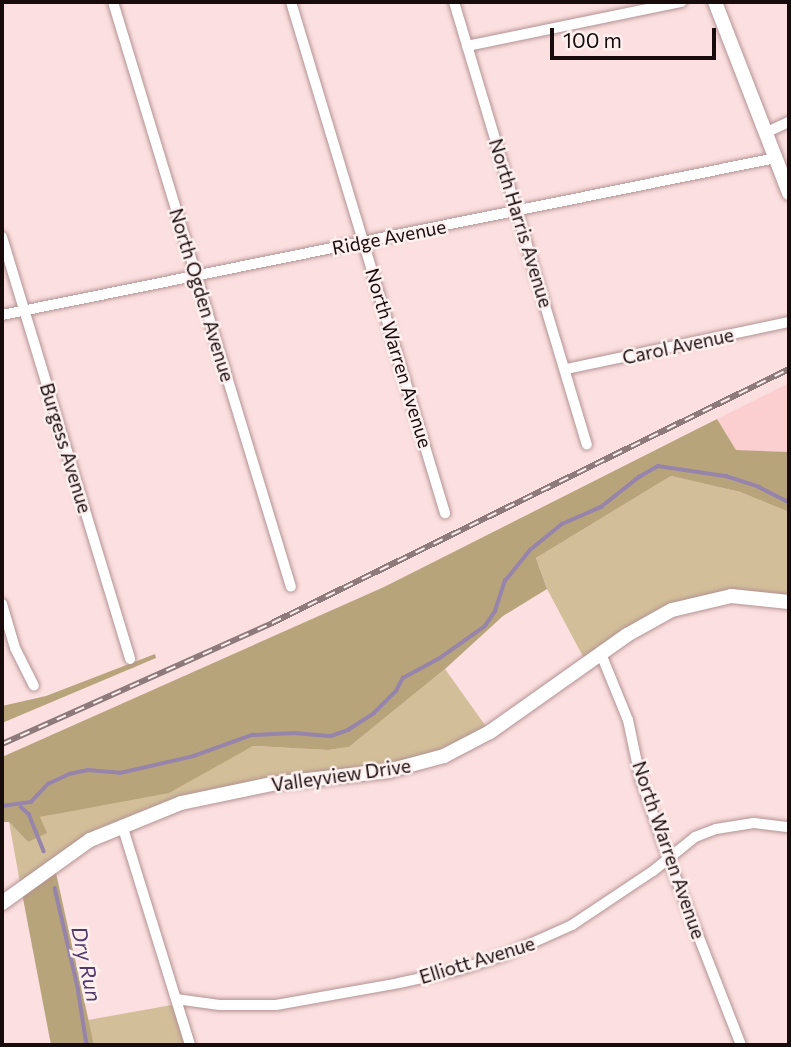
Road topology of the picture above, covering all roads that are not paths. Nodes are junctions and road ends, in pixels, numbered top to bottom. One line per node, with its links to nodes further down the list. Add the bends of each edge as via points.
1 (113, 2): 14 (street, North Ogden Avenue)
2 (291, 2): 13 (street, North Warren Avenue)
3 (454, 2): 6 (street, North Harris Avenue)
4 (682, 2): 6 (street)
5 (715, 2): 8 (street)
6 (467, 46): 11 (street, North Harris Avenue)
7 (789, 122): 8 (street)
8 (765, 133): 9 (street)
9 (776, 159): 10 (street); 11 (street, Ridge Avenue)
10 (789, 193)
11 (517, 211): 13 (street, Ridge Avenue); 18 (street, North Harris Avenue)
12 (2, 237): 15 (street, Burgess Avenue)
13 (363, 242): 14 (street, Ridge Avenue); 20 (street, North Warren Avenue)
14 (196, 275): 15 (street, Ridge Avenue); 21 (street, North Ogden Avenue)
15 (24, 311): 16 (street, Ridge Avenue); 25 (street, Burgess Avenue)
16 (2, 315)
17 (789, 323): 18 (street, Carol Avenue)
18 (566, 369): 19 (street, North Harris Avenue)
19 (587, 444)
20 (445, 513)
21 (291, 587)
22 (789, 602): 24 (street, Valleyview Drive, via 739,596 698,602 659,617)
23 (2, 604): 26 (street, via 15,648)
24 (601, 654): 27 (street, Valleyview Drive, via 490,733 444,756 363,775 225,791); 29 (street, North Warren Avenue, via 628,720 640,777)
25 (130, 659)
26 (34, 686)
27 (122, 825): 30 (street, Valleyview Drive, via 54,864); 31 (street)
28 (789, 827): 29 (street, Elliott Avenue, via 754,823 716,830 695,838)
29 (668, 858): 31 (street, Elliott Avenue, via 572,925 458,970 276,1005 220,1006); 33 (street, North Warren Avenue)
30 (2, 903)
31 (176, 999): 32 (street)
32 (190, 1045)
33 (741, 1045)

